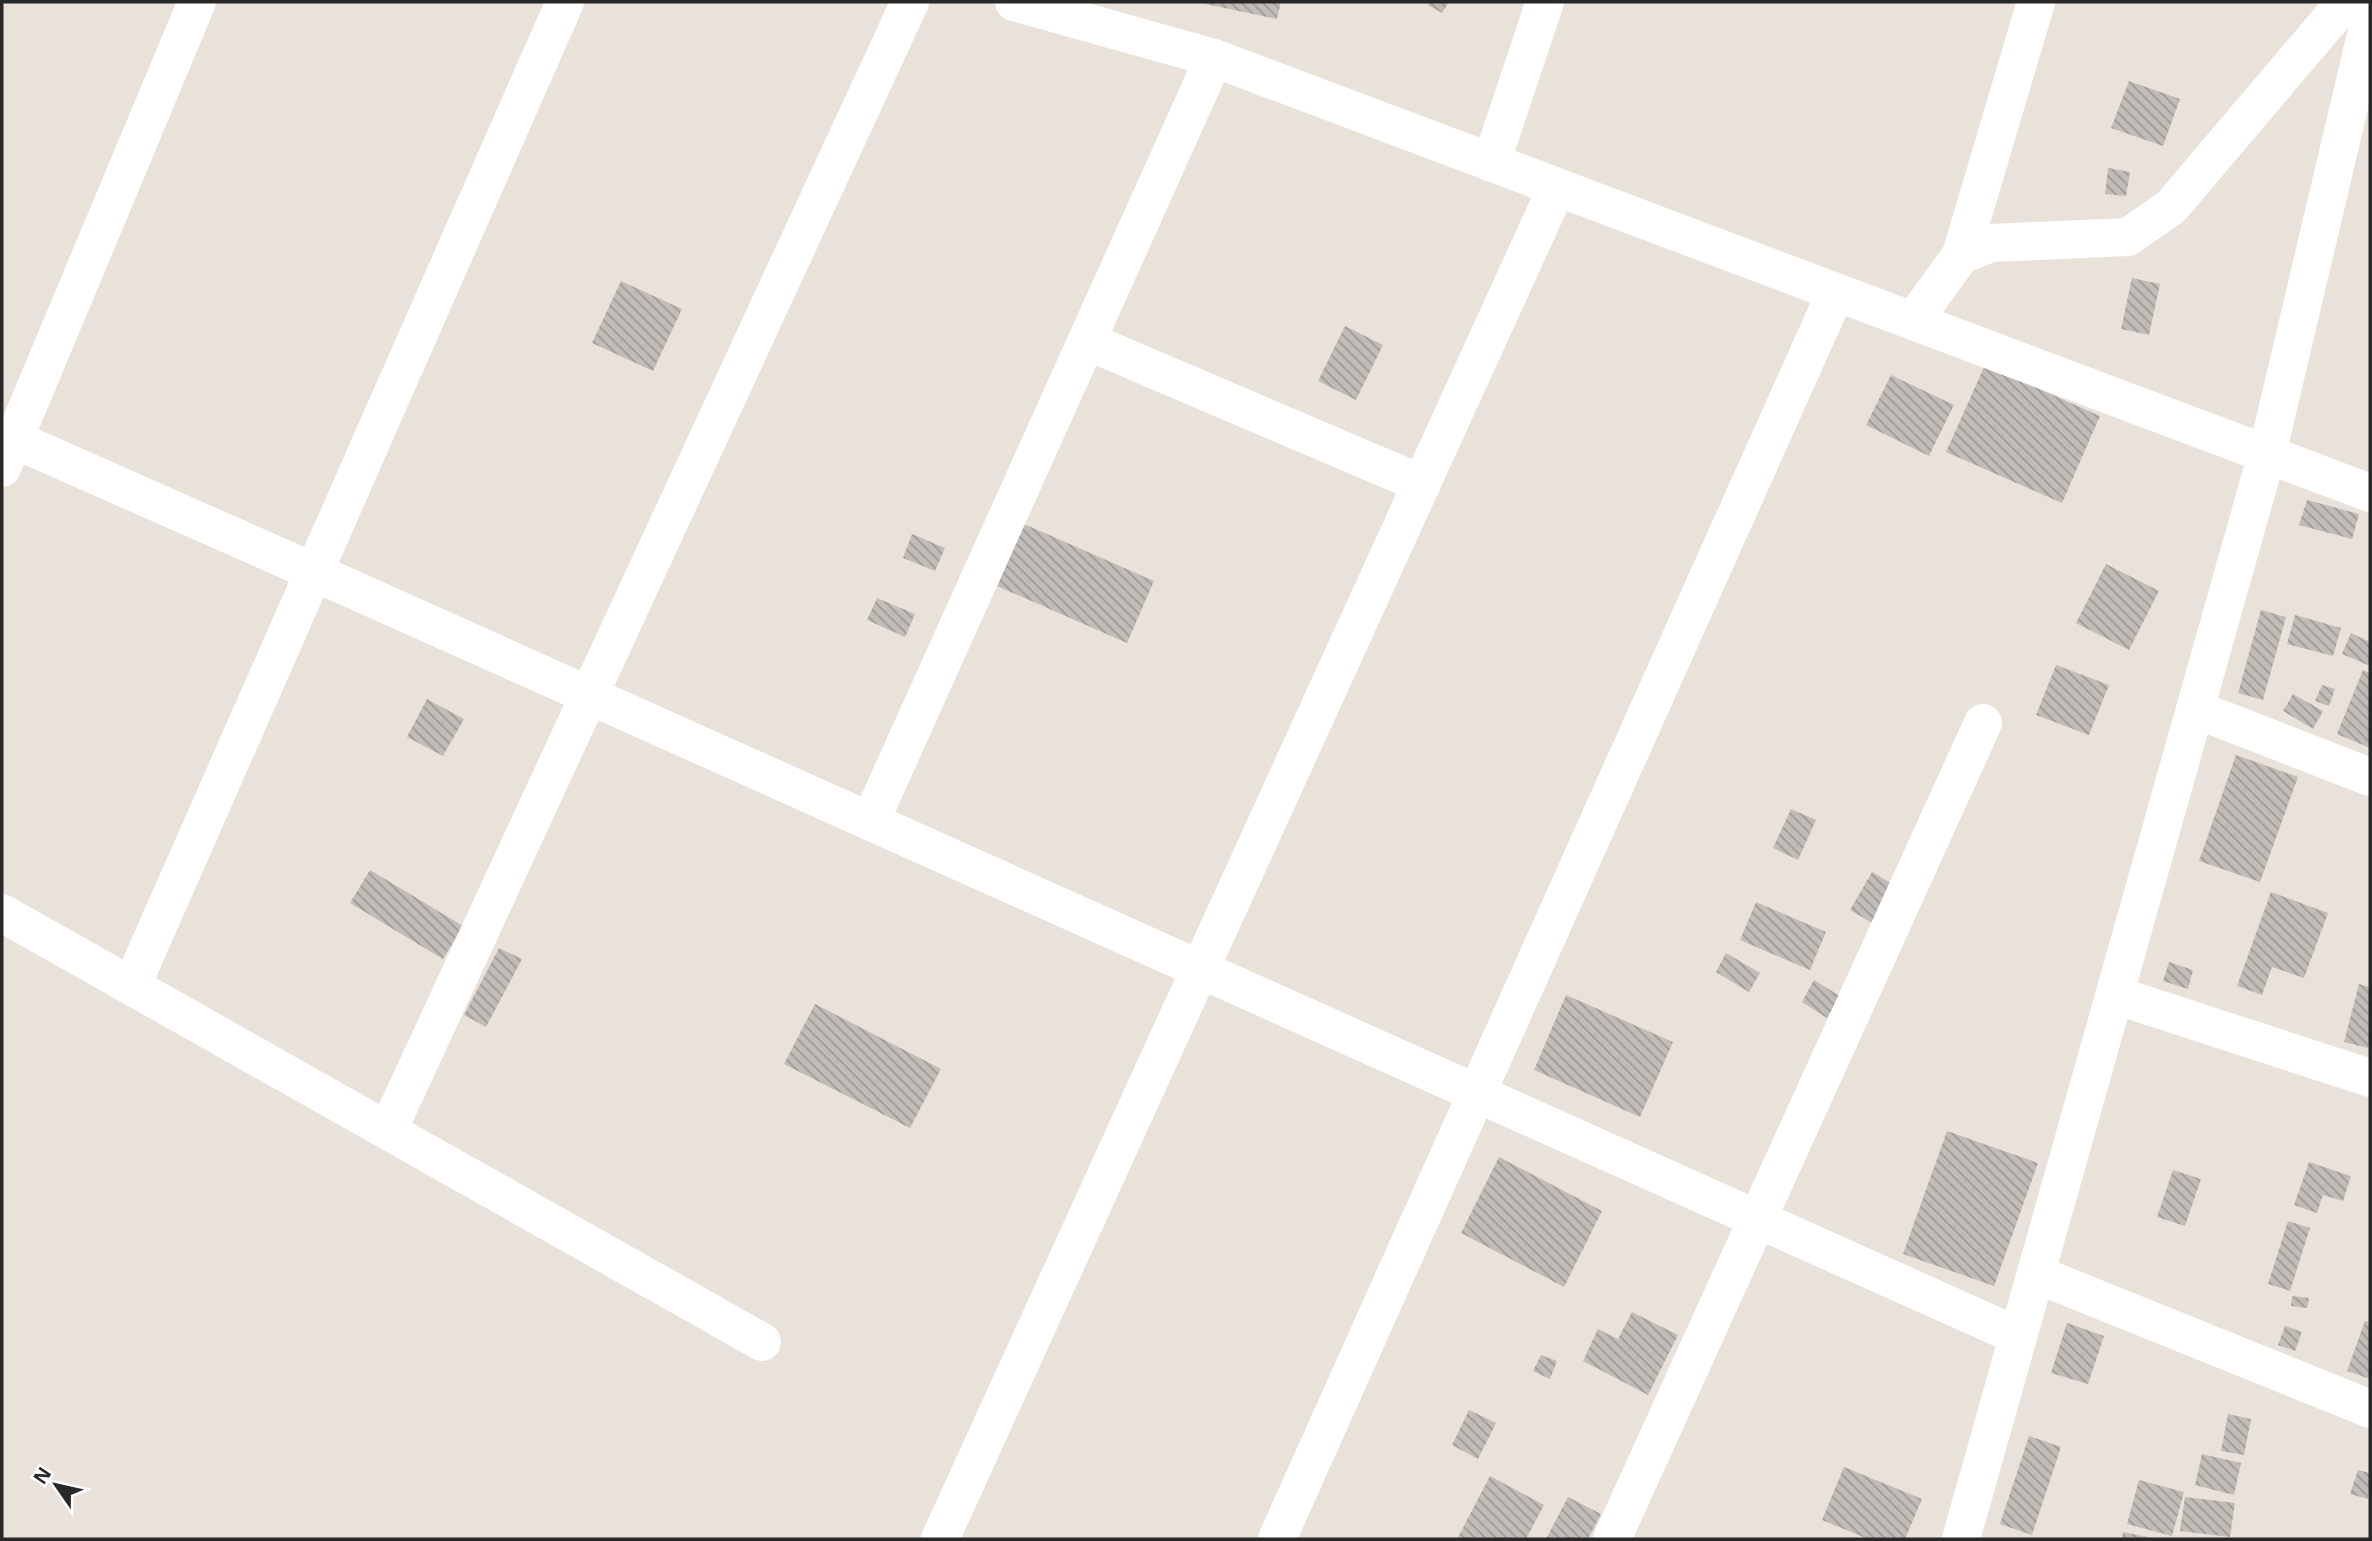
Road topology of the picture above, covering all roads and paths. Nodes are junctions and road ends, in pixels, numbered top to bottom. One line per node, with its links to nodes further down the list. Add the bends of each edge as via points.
1 (197, 2): 16 (street)
2 (565, 2): 20 (street)
3 (910, 2): 21 (street)
4 (1014, 2): 9 (street)
5 (1545, 2): 10 (street)
6 (2036, 2): 12 (street)
7 (2345, 2): 12 (street, via 2171,207 2128,237 1992,243)
8 (2370, 18): 17 (street)
9 (1214, 58): 10 (street); 15 (street)
10 (1491, 163): 11 (street)
11 (1557, 187): 13 (street); 18 (street)
12 (1961, 255): 14 (street)
13 (1836, 292): 14 (street); 31 (street)
14 (1913, 321): 17 (street)
15 (1087, 341): 18 (street); 25 (street)
16 (6, 447): 20 (street)
17 (2267, 454): 19 (street); 22 (street)
18 (1422, 484): 27 (street)
19 (2370, 493)
20 (314, 572): 21 (street); 28 (street)
21 (589, 696): 25 (street); 32 (street)
22 (2195, 709): 24 (street); 29 (street)
23 (1983, 723): 33 (street)
24 (2370, 777)
25 (870, 822): 27 (street)
26 (2, 913): 28 (street)
27 (1200, 970): 31 (street); 38 (street)
28 (132, 985): 32 (street)
29 (2115, 995): 30 (street); 34 (street)
30 (2370, 1078)
31 (1477, 1094): 33 (street); 39 (street)
32 (388, 1130): 36 (street)
33 (1757, 1220): 35 (street); 40 (street)
34 (2036, 1274): 35 (street); 37 (street)
35 (2018, 1336): 41 (street)
36 (762, 1342)
37 (2370, 1409)
38 (940, 1539)
39 (1277, 1539)
40 (1612, 1539)
41 (1961, 1539)

